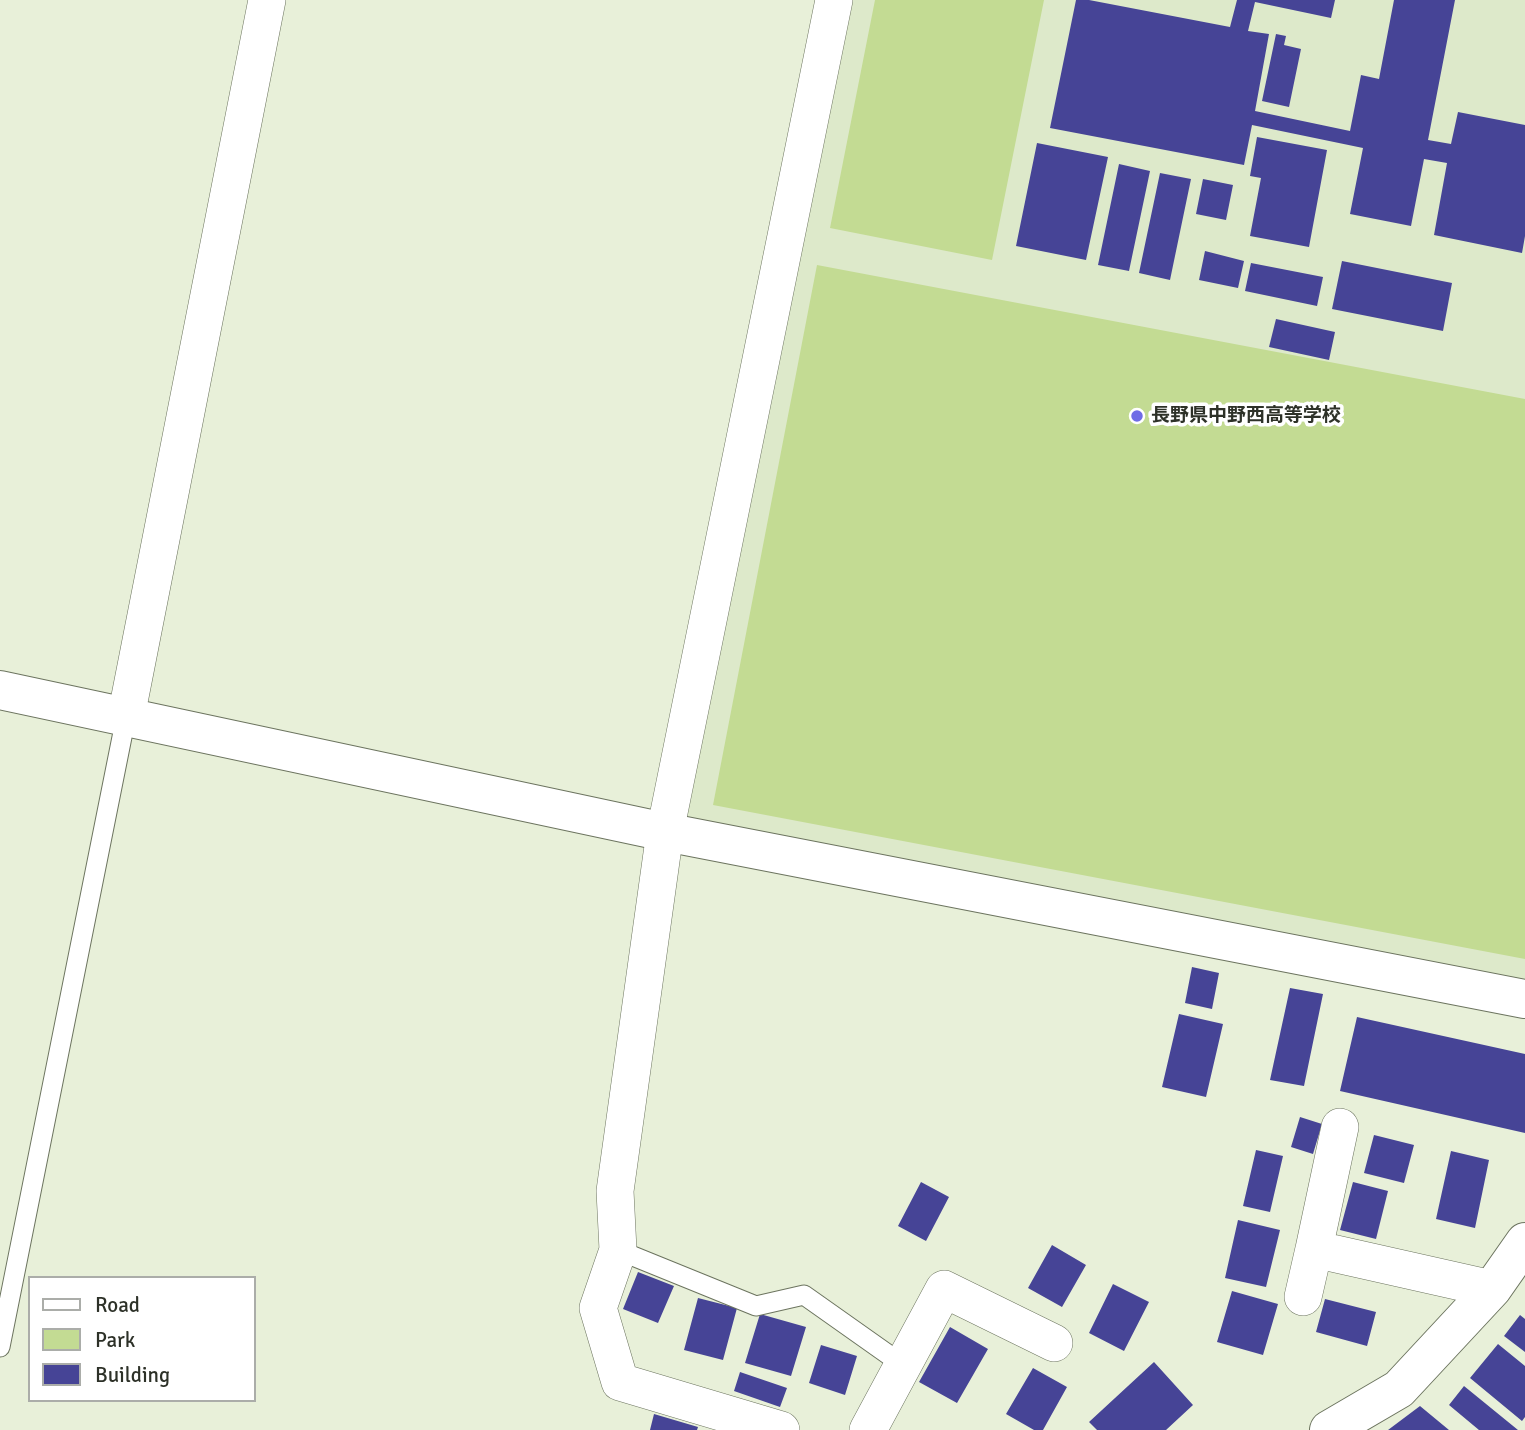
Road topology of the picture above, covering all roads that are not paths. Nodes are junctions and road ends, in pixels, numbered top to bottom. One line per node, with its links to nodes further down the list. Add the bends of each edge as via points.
1 (267, 0): 4 (street)
2 (834, 0): 5 (street)
3 (0, 690): 4 (street)
4 (126, 717): 5 (street); 14 (lane)
5 (665, 832): 6 (street); 10 (street, via 615,1191)
6 (1525, 999)
7 (1340, 1127): 9 (street)
8 (1525, 1242): 11 (street)
9 (1314, 1249): 11 (street); 12 (street)
10 (618, 1250): 15 (lane, via 756,1306 804,1296); 16 (street, via 597,1308 620,1382)
11 (1492, 1289): 18 (street, via 1399,1388)
12 (1303, 1297)
13 (1054, 1343): 15 (street, via 944,1289)
14 (0, 1347)
15 (903, 1364): 17 (street)
16 (781, 1430)
17 (868, 1430)
18 (1329, 1430)

